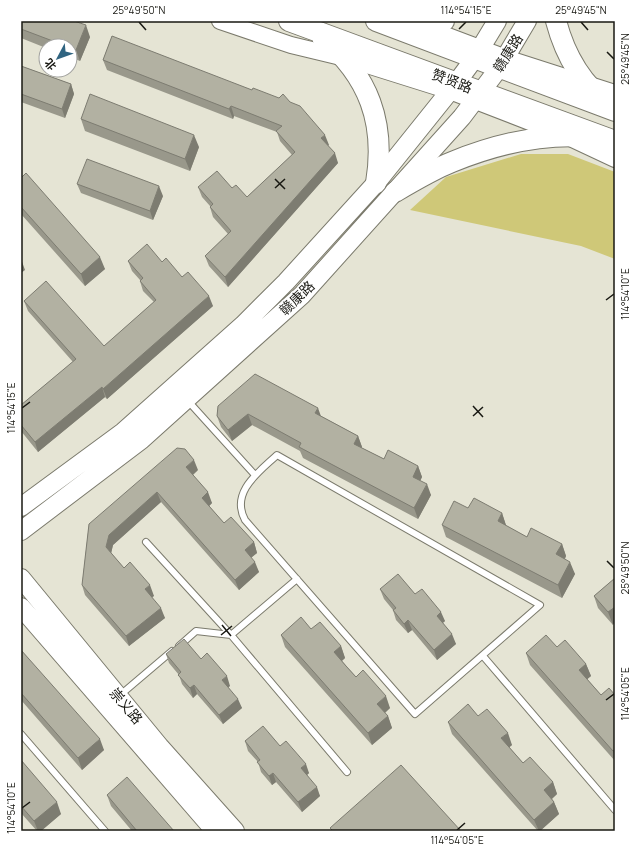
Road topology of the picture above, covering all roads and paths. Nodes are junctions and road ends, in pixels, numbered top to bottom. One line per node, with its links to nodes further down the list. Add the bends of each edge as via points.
1 (220, 21): 11 (street, via 291,45)
2 (289, 21): 9 (main road, 赞贤路)
3 (444, 21): 8 (main road)
4 (497, 21): 10 (main road, 赣康路)
5 (528, 21): 12 (main road, 赣康路)
6 (556, 21): 13 (main road, via 572,64)
7 (378, 22): 8 (main road); 10 (main road, 赞贤路)
8 (412, 23): 10 (street)
9 (308, 28): 11 (main road, via 322,35); 14 (main road, 赞贤路)
10 (477, 54): 12 (main road, 赞贤路); 14 (main road, 赣康路)
11 (345, 58): 14 (street); 21 (main road, via 362,83 375,115 379,149)
12 (502, 63): 13 (street); 16 (main road, 赣康路); 17 (main road, 赞贤路)
13 (588, 85): 15 (street); 17 (main road)
14 (453, 86): 16 (main road, 赞贤路); 21 (main road, 赣康路)
15 (615, 94)
16 (479, 96): 18 (street); 19 (main road, 赞贤路); 22 (main road, 赣康路)
17 (615, 110)
18 (566, 136): 19 (main road, via 601,138); 20 (street); 22 (main road, via 533,139 489,149 452,162)
19 (615, 142)
20 (615, 159)
21 (376, 183): 25 (main road, 赣康路, via 243,325 123,432)
22 (395, 192): 23 (main road, 赣康路, via 302,295)
23 (186, 399): 24 (lane); 26 (main road, 赣康路, via 141,440)
24 (254, 476): 29 (lane, via 247,483 242,495 242,514); 32 (lane, via 277,455 540,605)
25 (21, 507)
26 (21, 531)
27 (146, 542): 31 (lane)
28 (21, 578): 33 (main road, 崇义路)
29 (296, 579): 31 (lane); 32 (lane, via 415,714)
30 (21, 607): 38 (main road, 崇义路)
31 (231, 635): 33 (lane, via 196,631); 35 (lane)
32 (483, 656): 36 (lane)
33 (119, 697): 39 (main road, 崇义路)
34 (21, 734): 37 (lane)
35 (347, 772)
36 (615, 810)
37 (105, 831)
38 (215, 831)
39 (235, 831)

